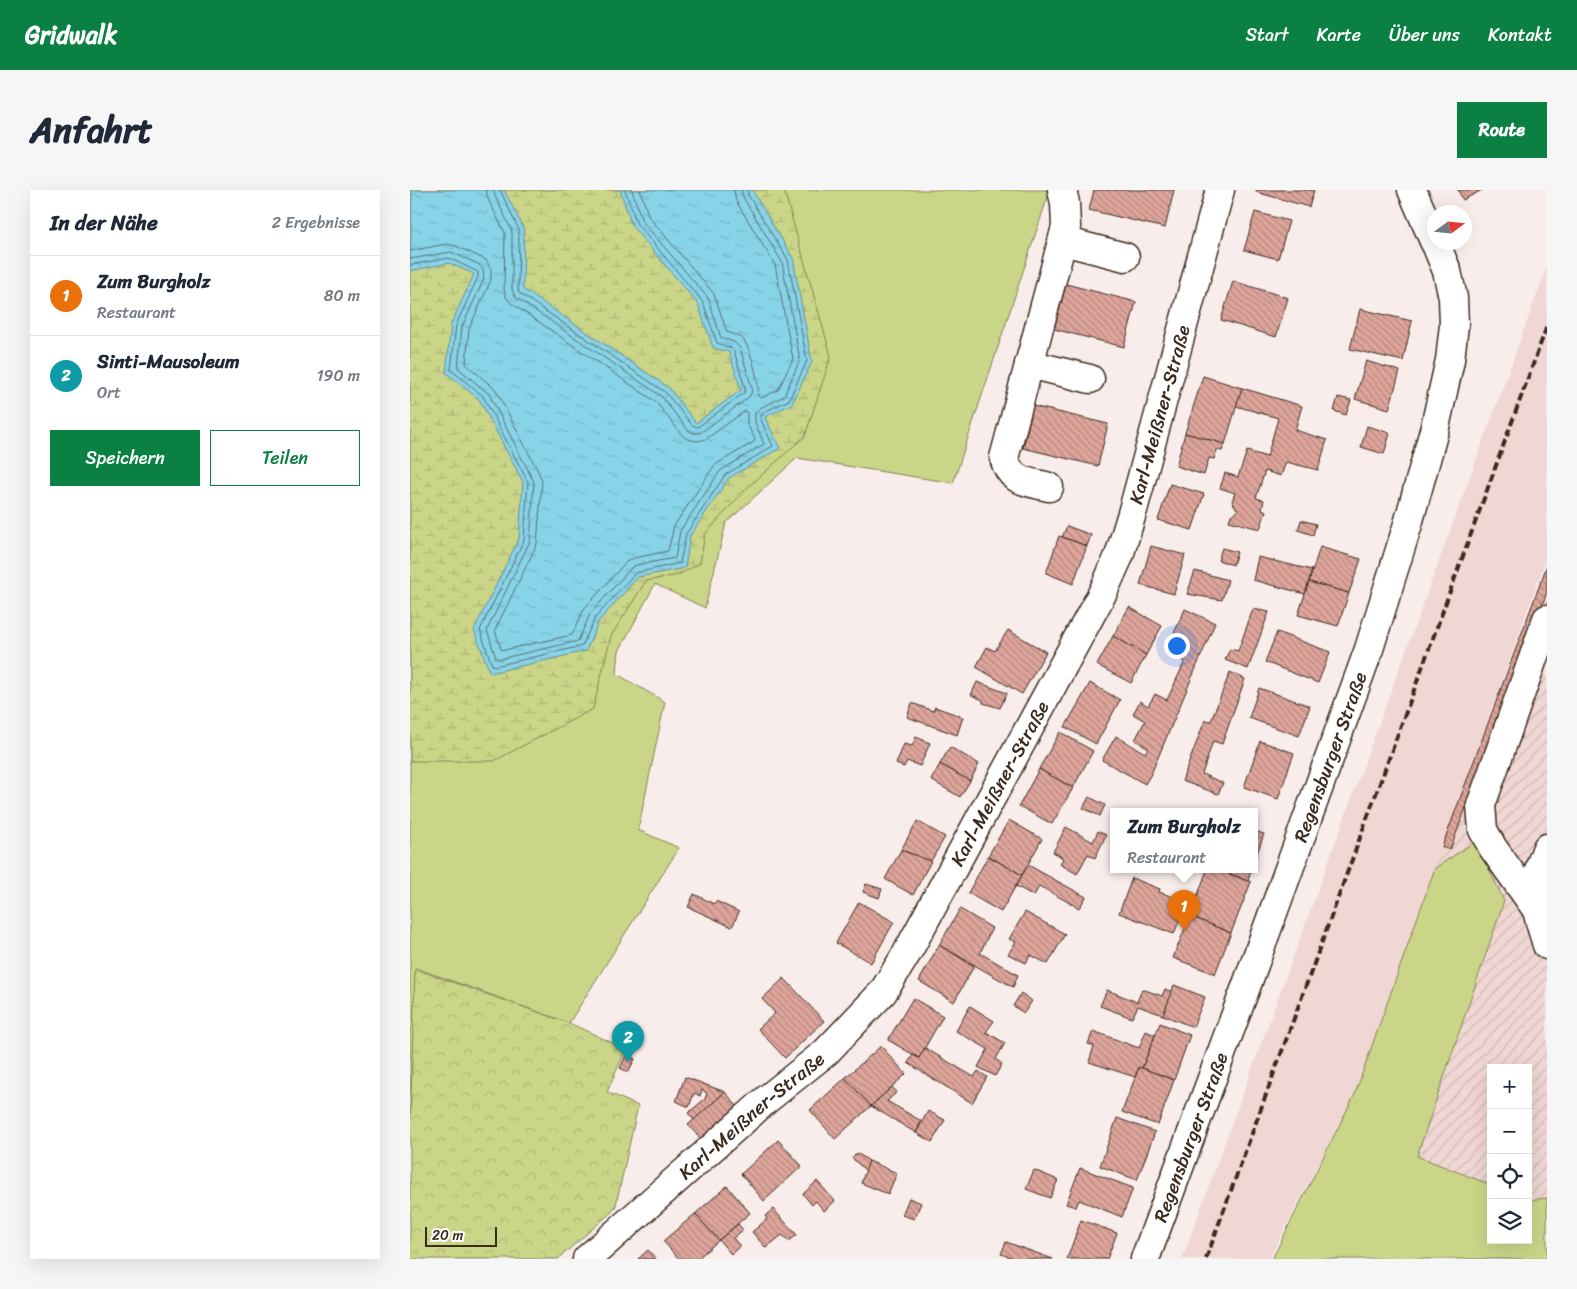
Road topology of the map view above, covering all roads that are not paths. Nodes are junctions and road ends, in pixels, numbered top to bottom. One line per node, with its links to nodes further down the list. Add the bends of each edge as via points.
1 (1062, 190): 5 (street, via 1066,227)
2 (1220, 190): 15 (street, Karl-Meißner-Straße, via 1119,556 1080,636 907,953 883,992 826,1052 766,1100)
3 (1412, 190): 4 (street, Regensburger Straße)
4 (1427, 224)
5 (1063, 241): 7 (street); 8 (street)
6 (1438, 250): 16 (street, Regensburger Straße, via 1454,298 1454,326 1435,427 1408,524 1362,667)
7 (1124, 257)
8 (1029, 364): 9 (street); 10 (street, via 1004,458 1007,469 1018,479)
9 (1090, 379)
10 (1048, 487)
11 (1547, 620): 13 (street, via 1481,805 1483,830)
12 (1547, 848): 13 (street, via 1535,888)
13 (1537, 910): 14 (street)
14 (1547, 945)
15 (587, 1259)
16 (1145, 1259)

